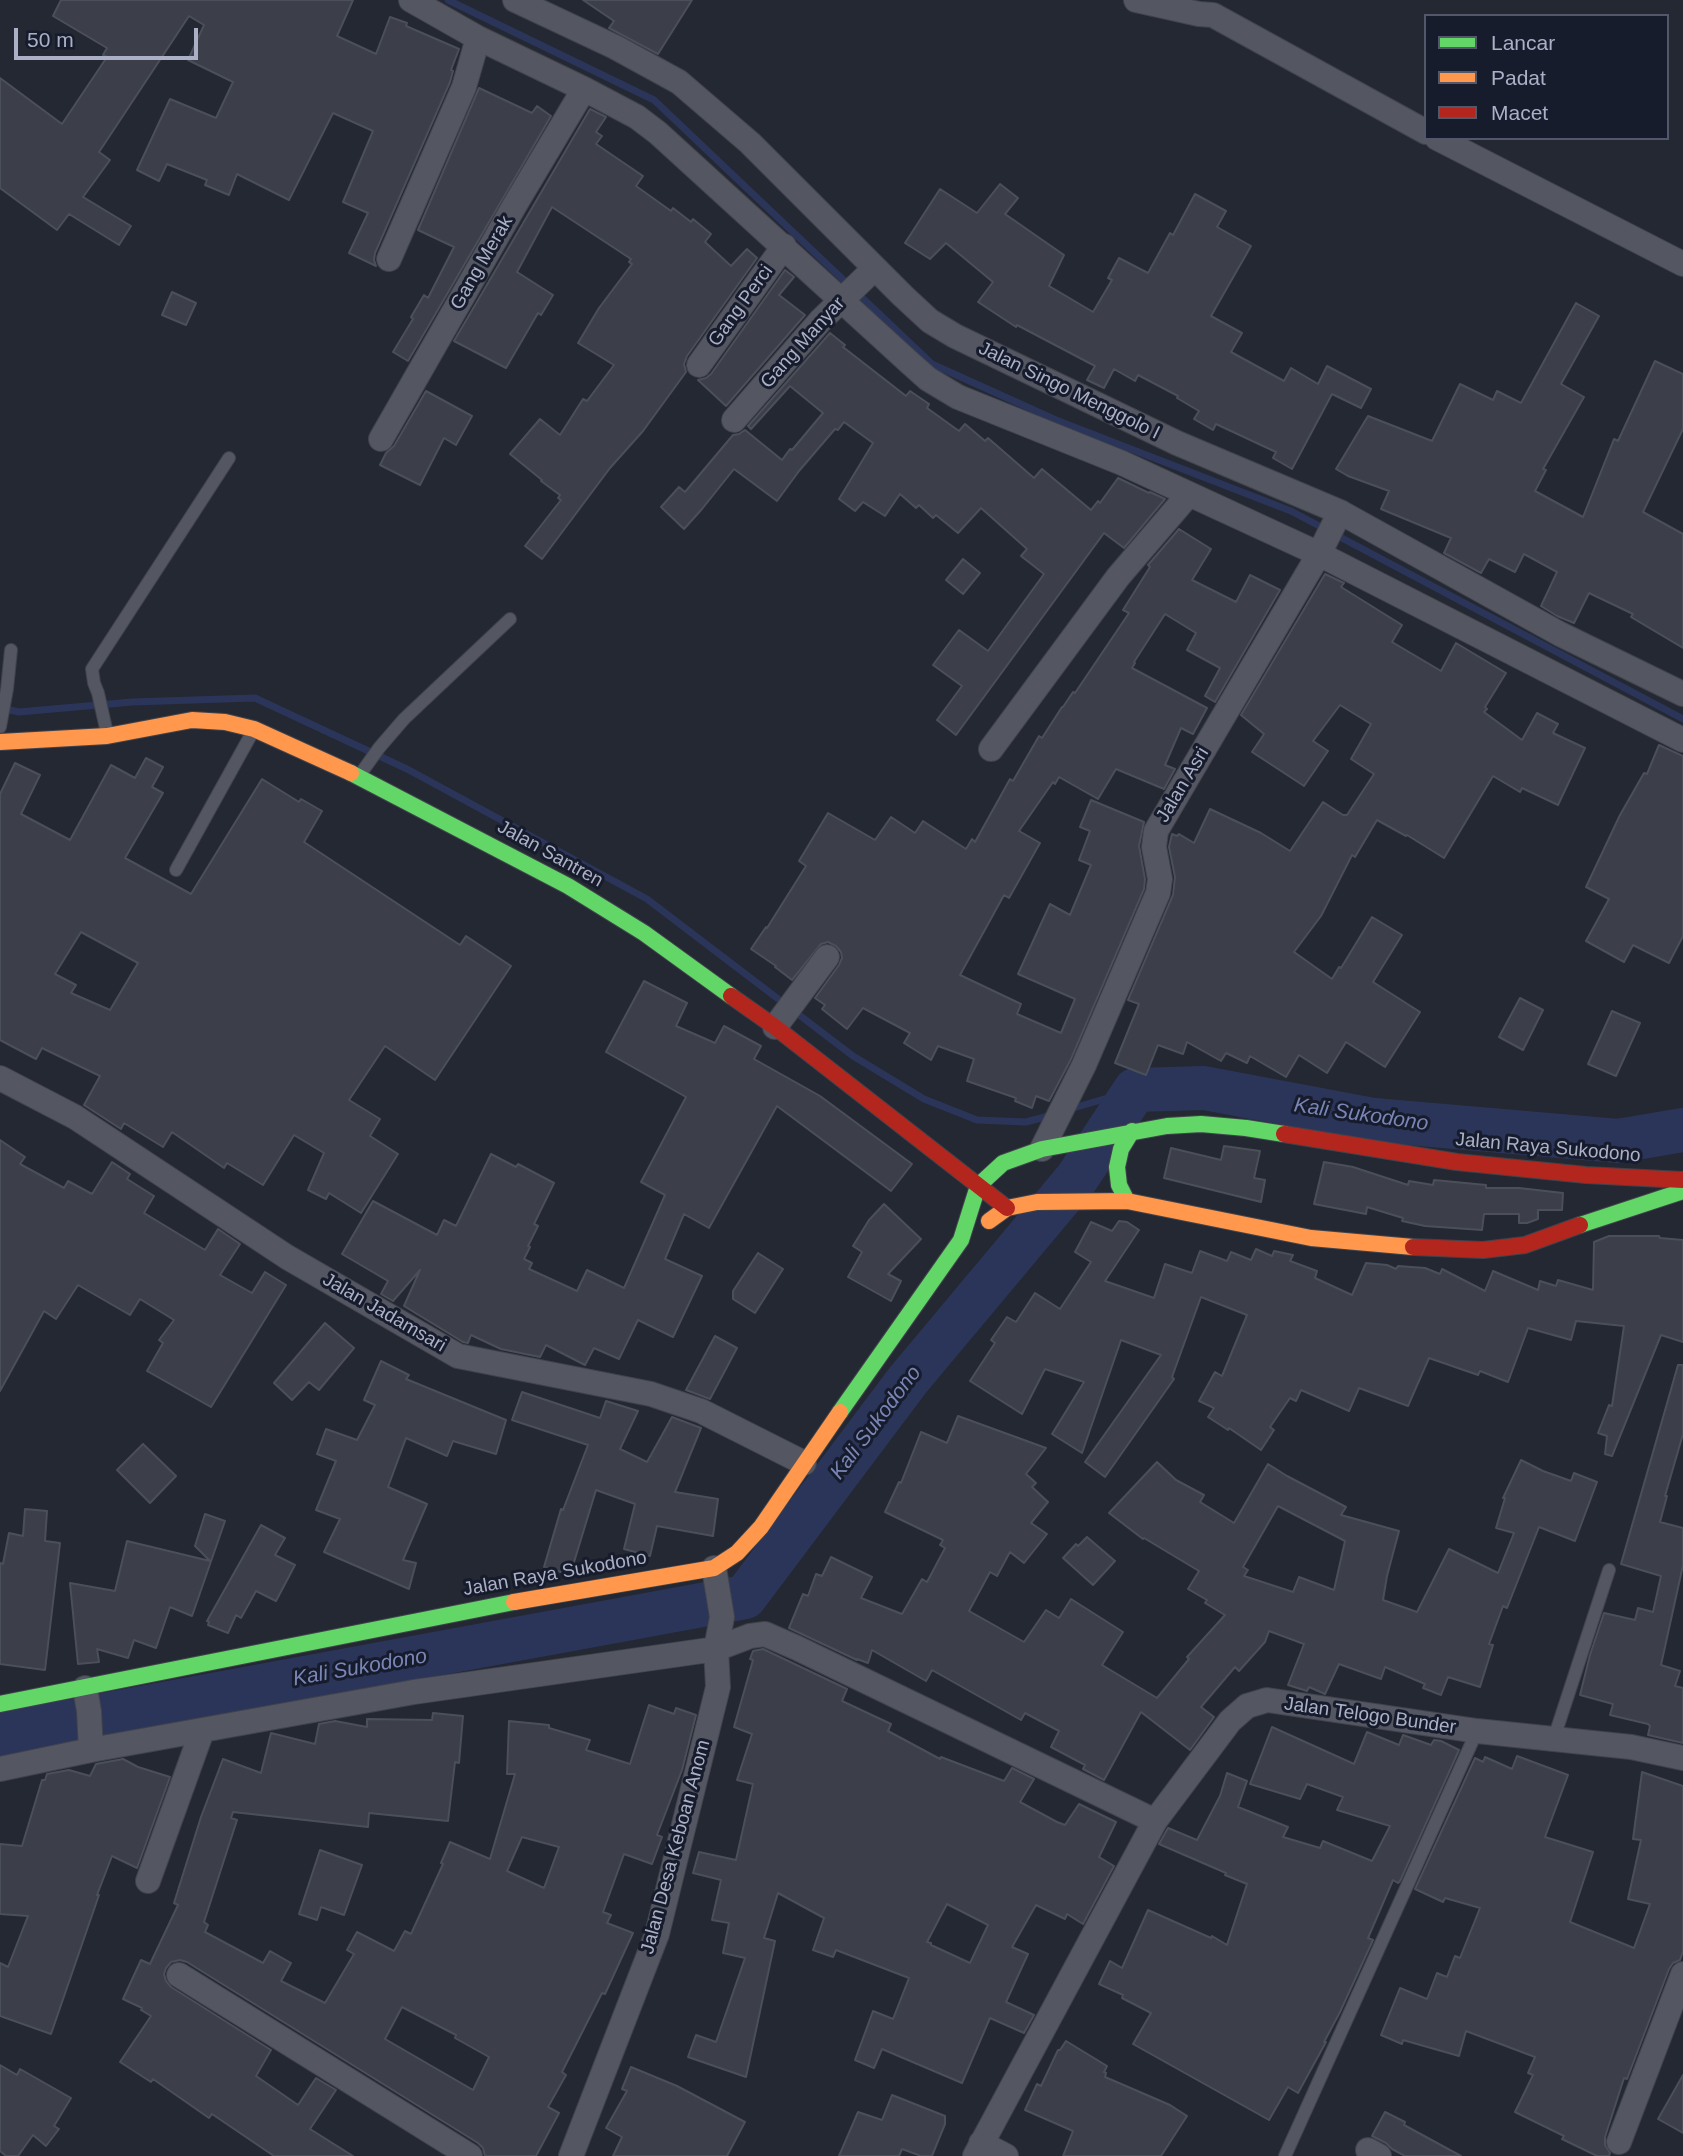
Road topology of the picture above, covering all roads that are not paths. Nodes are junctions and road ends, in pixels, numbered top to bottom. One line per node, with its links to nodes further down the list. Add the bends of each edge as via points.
1 (411, 0): 7 (street)
2 (515, 0): 6 (street, Jalan Singo Menggolo I)
3 (1136, 0): 9 (street, via 1213,15)
4 (1207, 0): 5 (street, via 1213,4)
5 (1216, 0)
6 (544, 6): 14 (street, Jalan Singo Menggolo I, via 679,82 750,143)
7 (478, 38): 8 (street); 12 (street, via 464,87)
8 (584, 89): 11 (street, via 658,133); 18 (street, Gang Merak)
9 (1424, 131)
10 (1441, 140): 13 (street)
11 (784, 246): 15 (street); 16 (street, Gang Perci)
12 (389, 259)
13 (1683, 264)
14 (872, 271): 15 (street, Gang Manyar); 21 (street, Jalan Singo Menggolo I, via 930,321 955,336)
15 (845, 297): 17 (street, Gang Manyar); 20 (street, via 928,379 958,397)
16 (699, 365)
17 (734, 420)
18 (381, 439)
19 (229, 458): 28 (lane, via 92,669)
20 (1189, 494): 22 (street); 31 (street, via 1118,577)
21 (1338, 515): 22 (street, Jalan Asri); 25 (street, Jalan Singo Menggolo I)
22 (1321, 550): 29 (street); 38 (street, Jalan Asri, via 1156,831 1158,893 1061,1114)
23 (510, 619): 32 (lane, via 404,719)
24 (11, 650): 26 (lane)
25 (1683, 694)
26 (0, 726)
27 (254, 729): 28 (main road, Jalan Santren, via 192,720); 32 (main road, Jalan Santren); 33 (lane)
28 (107, 736): 30 (main road, Jalan Santren)
29 (1683, 740)
30 (0, 742)
31 (991, 749)
32 (363, 772): 35 (main road, Jalan Santren, via 568,886)
33 (176, 870)
34 (827, 957): 35 (street)
35 (784, 1015): 40 (main road, Jalan Santren)
36 (0, 1078): 47 (street, Jalan Jadamsari, via 75,1117 288,1257 458,1356 651,1394 702,1411)
37 (1132, 1131): 38 (main road, Jalan Raya Sukodono); 41 (main road, Jalan Raya Sukodono, via 1201,1124 1246,1128); 43 (main road, via 1117,1167)
38 (1051, 1147): 40 (main road, Jalan Raya Sukodono, via 1003,1163)
39 (1683, 1180): 41 (main road, Jalan Raya Sukodono)
40 (978, 1186): 44 (main road, Jalan Santren); 46 (main road, Jalan Raya Sukodono)
41 (1589, 1187): 45 (main road)
42 (1683, 1191): 45 (main road, Jalan Raya Sukodono)
43 (1119, 1202): 44 (main road, Jalan Raya Sukodono, via 1037,1202); 45 (main road, Jalan Raya Sukodono, via 1311,1238 1413,1247 1483,1250 1525,1245)
44 (1007, 1208): 46 (main road, Jalan Raya Sukodono)
45 (1583, 1224)
46 (961, 1240): 47 (main road, Jalan Raya Sukodono)
47 (804, 1463): 49 (main road, Jalan Raya Sukodono, via 761,1527)
48 (1609, 1570): 55 (lane)
49 (715, 1575): 50 (street, Jalan Desa Keboan Anom, via 722,1617); 52 (main road, Jalan Raya Sukodono, via 473,1609)
50 (716, 1649): 53 (street, via 414,1692); 58 (street, via 765,1634); 65 (street, Jalan Desa Keboan Anom, via 718,1687 657,1934)
51 (0, 1704): 52 (main road, Jalan Raya Sukodono)
52 (89, 1721): 53 (street); 57 (street)
53 (202, 1731): 59 (street)
54 (1477, 1731): 55 (street, Jalan Telogo Bunder); 58 (street, Jalan Telogo Bunder, via 1267,1700 1247,1706 1230,1721); 67 (lane)
55 (1554, 1738): 56 (street, Jalan Telogo Bunder)
56 (1683, 1758)
57 (0, 1769)
58 (1154, 1821): 63 (street, Jalan Telogo Bunder)
59 (148, 1881)
60 (1683, 1974): 62 (street)
61 (179, 1975): 64 (street)
62 (1619, 2143)
63 (978, 2149): 66 (street)
64 (470, 2156)
65 (571, 2156)
66 (1006, 2156)
67 (1285, 2156)

